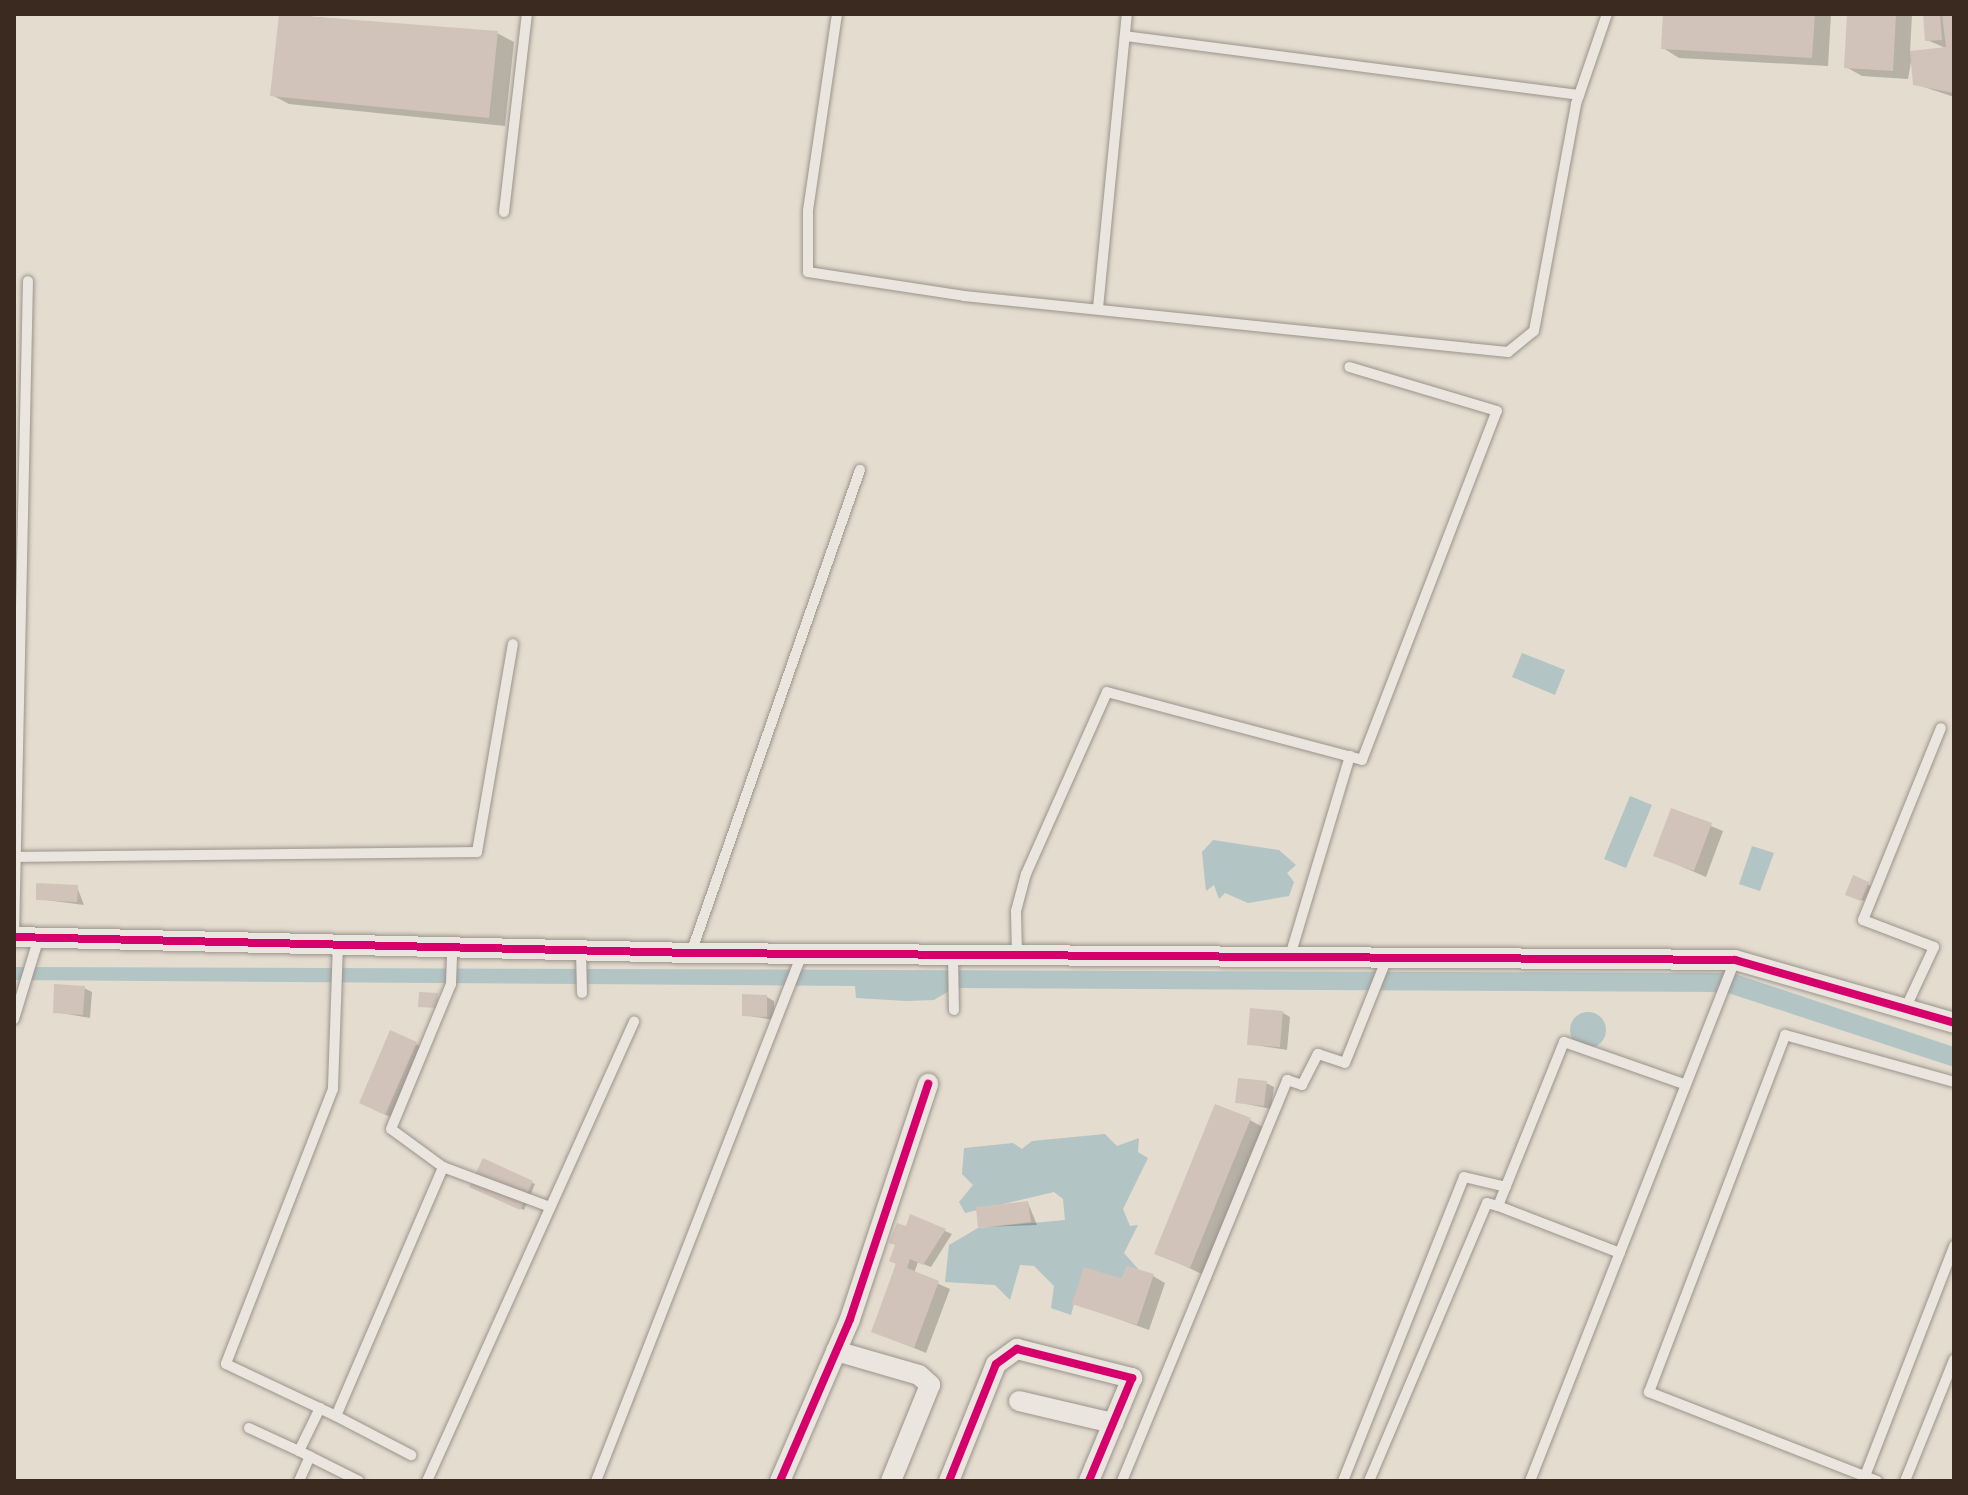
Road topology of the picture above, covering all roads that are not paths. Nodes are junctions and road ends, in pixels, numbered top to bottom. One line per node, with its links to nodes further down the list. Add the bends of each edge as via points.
1 (527, 14): 7 (lane)
2 (837, 14): 9 (lane, via 803,267 821,276)
3 (1127, 14): 5 (lane)
4 (1607, 14): 6 (lane)
5 (1125, 36): 6 (lane); 9 (lane)
6 (1579, 95): 9 (lane, via 1538,316 1521,347)
7 (504, 212)
8 (28, 281): 15 (lane)
9 (1098, 308)
10 (1349, 367): 14 (lane, via 1497,411 1362,760)
11 (860, 470): 20 (lane)
12 (513, 644): 15 (lane, via 477,852)
13 (1941, 728): 29 (lane, via 1863,920 1934,947)
14 (1350, 756): 21 (lane, via 1107,692 1026,874 1016,911); 22 (lane)
15 (14, 857): 17 (lane)
16 (40, 935): 17 (street); 18 (street); 31 (lane)
17 (14, 937)
18 (338, 944): 19 (street); 46 (lane, via 333,1089 226,1364)
19 (452, 947): 23 (street); 37 (lane, via 451,984 391,1129)
20 (691, 953): 23 (street); 24 (street)
21 (1017, 956): 22 (street); 25 (street)
22 (1290, 956): 26 (street)
23 (581, 959): 28 (lane)
24 (799, 962): 25 (street); 56 (lane)
25 (954, 963): 30 (lane)
26 (1384, 965): 27 (street); 61 (lane, via 1345,1063 1318,1054 1302,1085 1287,1080)
27 (1731, 967): 29 (street); 36 (lane)
28 (582, 989)
29 (1907, 1005): 33 (street)
30 (954, 1010)
31 (14, 1019)
32 (634, 1022): 40 (lane)
33 (1954, 1023)
34 (1954, 1082): 52 (lane, via 1785,1035 1649,1392)
35 (928, 1084): 43 (street)
36 (1684, 1084): 38 (lane, via 1564,1042); 42 (lane)
37 (443, 1167): 40 (lane); 47 (lane)
38 (1506, 1187): 39 (lane); 62 (lane, via 1464,1177)
39 (1498, 1206): 42 (lane); 63 (lane, via 1487,1203)
40 (550, 1207): 55 (lane)
41 (1954, 1246): 52 (lane)
42 (1620, 1253): 64 (lane)
43 (836, 1351): 57 (street); 58 (street, via 919,1375 930,1385)
44 (1954, 1360): 66 (lane)
45 (1019, 1401): 48 (street)
46 (320, 1408): 47 (lane); 50 (lane)
47 (336, 1416): 51 (lane)
48 (1113, 1423): 59 (street, via 1132,1378 1007,1353 996,1364); 60 (street)
49 (249, 1428): 50 (lane)
50 (305, 1454): 53 (lane); 54 (lane)
51 (411, 1455)
52 (1865, 1476): 65 (lane)
53 (299, 1481)
54 (359, 1481)
55 (427, 1481)
56 (596, 1481)
57 (780, 1481)
58 (891, 1481)
59 (949, 1481)
60 (1089, 1481)
61 (1122, 1481)
62 (1343, 1481)
63 (1369, 1481)
64 (1530, 1481)
65 (1877, 1481)
66 (1905, 1481)

